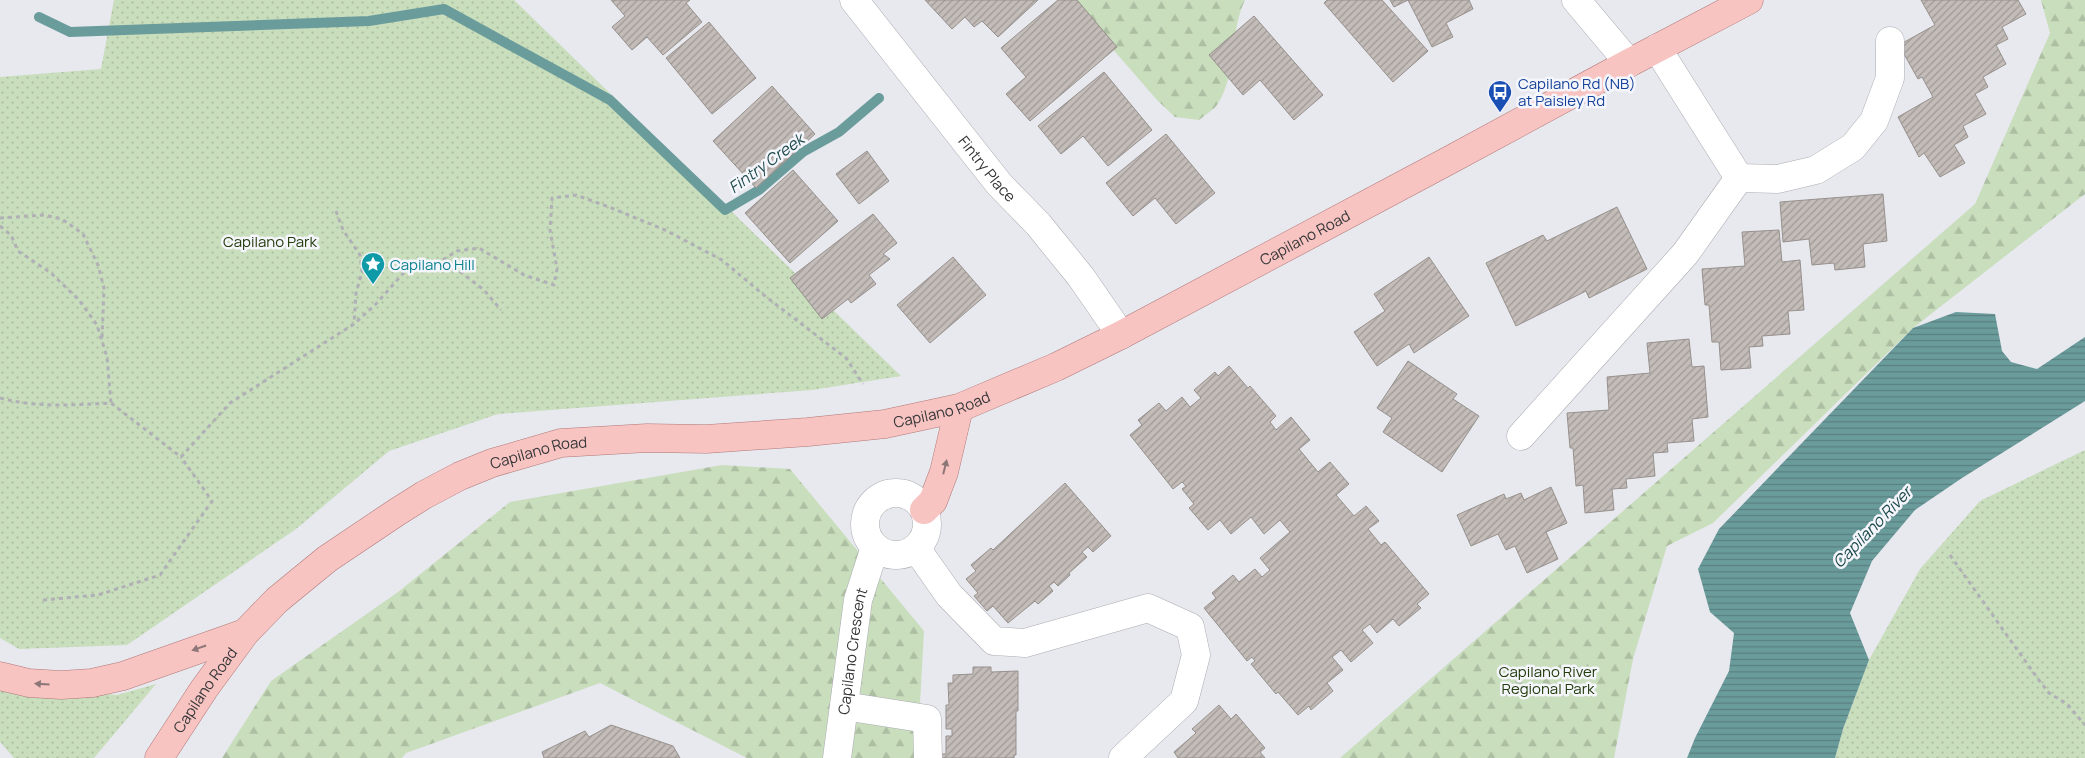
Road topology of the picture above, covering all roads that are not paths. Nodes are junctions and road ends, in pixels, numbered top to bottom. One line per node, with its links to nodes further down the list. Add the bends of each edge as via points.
1 (854, 0): 8 (street, Fintry Place, via 999,184 1038,224 1081,277)
2 (1576, 0): 6 (street)
3 (1750, 0): 5 (main road, Capilano Road)
4 (1890, 41): 7 (street, via 1890,78 1874,121 1853,147 1816,170 1778,179)
5 (1657, 48): 6 (main road, Capilano Road); 7 (street)
6 (1629, 62): 8 (main road, Capilano Road)
7 (1739, 178): 10 (street, via 1685,254)
8 (1120, 335): 9 (main road, Capilano Road, via 1056,367)
9 (959, 408): 11 (main road, one-way to 9, via 933,501 944,472); 14 (main road, Capilano Road, via 885,424 808,432 561,443 492,463 424,495 328,559 277,600)
10 (1521, 436)
11 (924, 510): 12 (street, via 908,495 897,493 878,499 868,512 865,528); 13 (street, via 927,530)
12 (875, 546): 13 (street, via 899,555); 16 (street, Capilano Crescent, via 858,600)
13 (916, 548): 20 (street, via 950,595 994,641 1025,643 1148,608 1190,627 1196,655 1184,701)
14 (245, 633): 15 (main road, one-way to 15, via 123,676 92,683 29,683); 17 (main road, Capilano Road)
15 (0, 676)
16 (844, 706): 18 (street, Capilano Crescent); 19 (street, via 927,719)
17 (159, 758)
18 (837, 758)
19 (928, 758)
20 (1123, 758)

